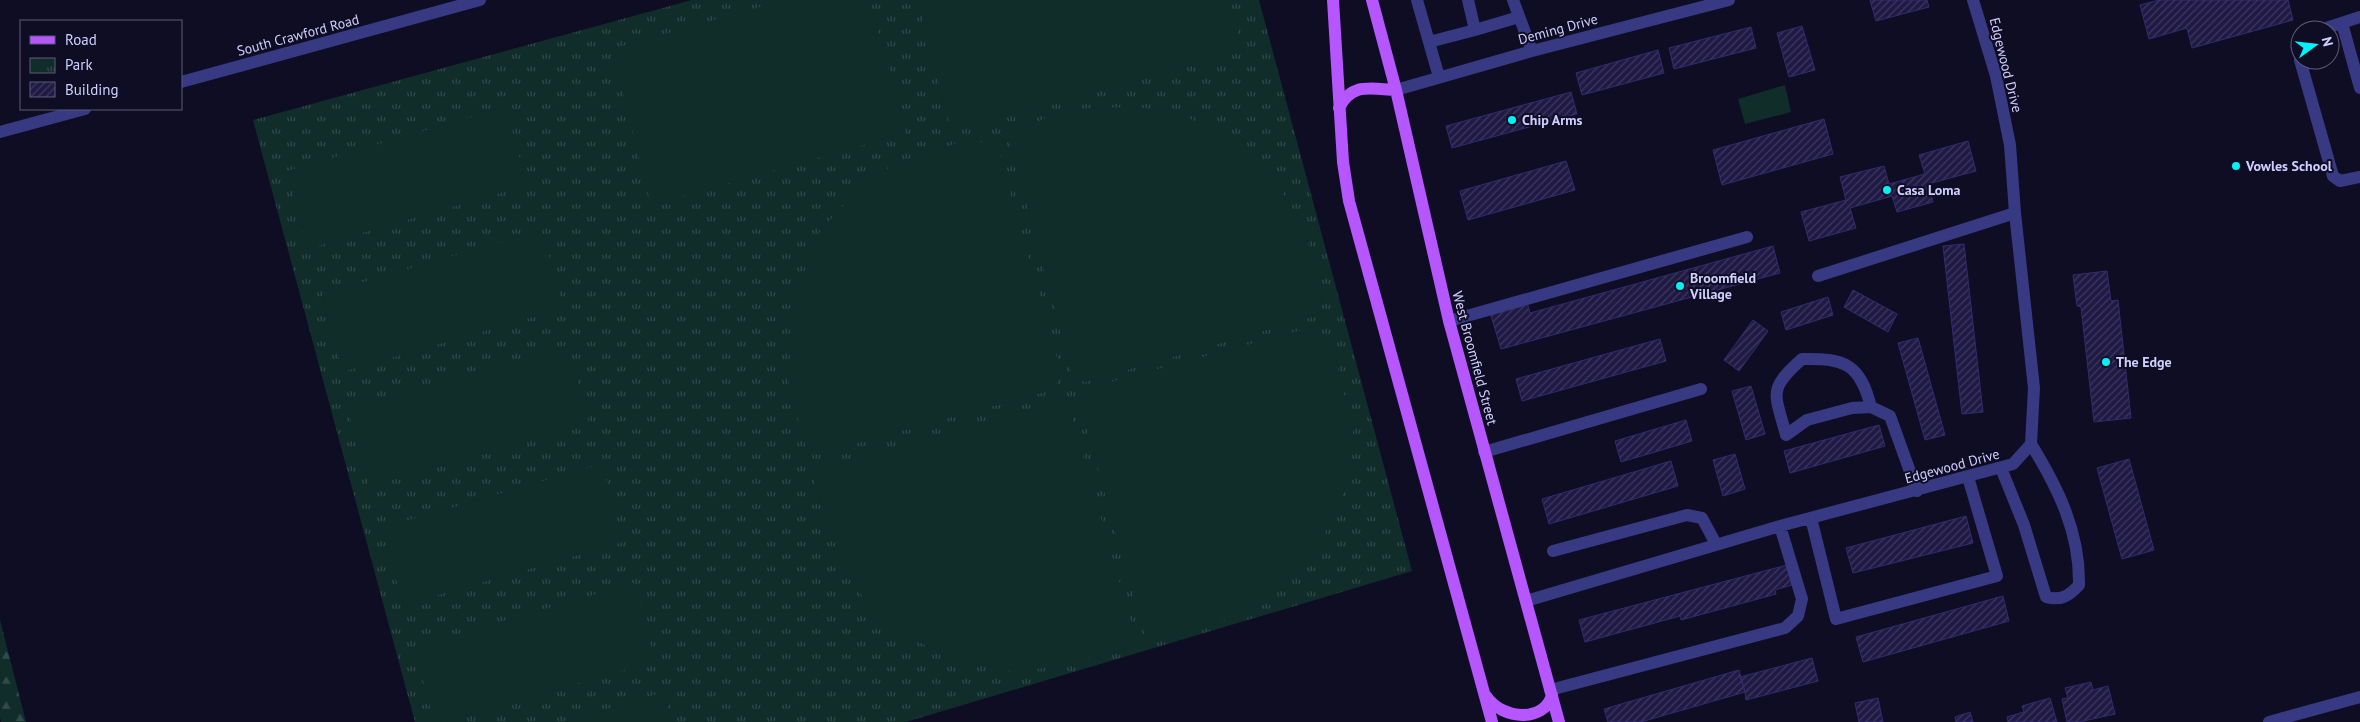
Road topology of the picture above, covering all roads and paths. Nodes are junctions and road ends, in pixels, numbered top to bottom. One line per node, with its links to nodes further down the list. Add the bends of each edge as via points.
1 (480, 0): 17 (street, South Crawford Road)
2 (1334, 0): 20 (main road)
3 (1372, 0): 19 (main road, West Broomfield Street)
4 (1417, 0): 13 (street)
5 (1468, 0): 12 (street)
6 (1513, 0): 9 (street)
7 (1729, 0): 14 (street, Deming Drive)
8 (1973, 0): 24 (street, Edgewood Drive, via 1996,76 2010,145)
9 (1519, 17): 12 (street); 14 (street)
10 (2360, 17): 11 (street)
11 (2342, 23): 18 (street)
12 (1476, 30): 13 (street)
13 (1429, 42): 16 (street)
14 (1532, 51): 16 (street, Deming Drive)
15 (2303, 70): 23 (street, via 2333,176 2340,181)
16 (1439, 77): 19 (street, Deming Drive)
17 (182, 82)
18 (2360, 88)
19 (1396, 90): 20 (main road, via 1358,89 1347,95); 27 (main road, West Broomfield Street)
20 (1339, 108): 40 (main road, via 1349,201)
21 (81, 110): 22 (street)
22 (0, 132)
23 (2360, 177)
24 (2014, 213): 26 (street); 30 (street, Edgewood Drive, via 2034,388)
25 (1747, 237): 27 (street)
26 (1818, 276)
27 (1449, 321): 31 (main road, West Broomfield Street)
28 (1700, 389): 31 (street)
29 (1871, 407): 29 (street, via 1852,408 1807,420 1786,435 1775,394 1779,382 1802,360 1835,360 1854,368 1867,388); 34 (street, via 1890,416)
30 (2031, 444): 32 (street, Edgewood Drive, via 2014,464); 32 (street, via 2054,482 2071,524 2079,585 2068,597 2046,597 2024,526)
31 (1484, 452): 39 (main road, West Broomfield Street)
32 (2001, 468): 33 (street, Edgewood Drive)
33 (1968, 477): 34 (street, Edgewood Drive); 35 (street, via 1997,576 1836,619)
34 (1917, 491): 35 (street, Edgewood Drive)
35 (1811, 518): 36 (street, Edgewood Drive)
36 (1780, 526): 37 (street, Edgewood Drive); 41 (street, via 1802,599 1798,616 1785,628)
37 (1716, 544): 38 (street, via 1702,518 1687,516); 39 (street, Edgewood Drive)
38 (1552, 550)
39 (1526, 600): 41 (main road, West Broomfield Street)
40 (1484, 692): 41 (main road, via 1497,708 1519,720 1540,717 1549,705); 43 (main road)
41 (1551, 692): 44 (main road, West Broomfield Street)
42 (2360, 697): 45 (street)
43 (1492, 722)
44 (1559, 722)
45 (2269, 722)

